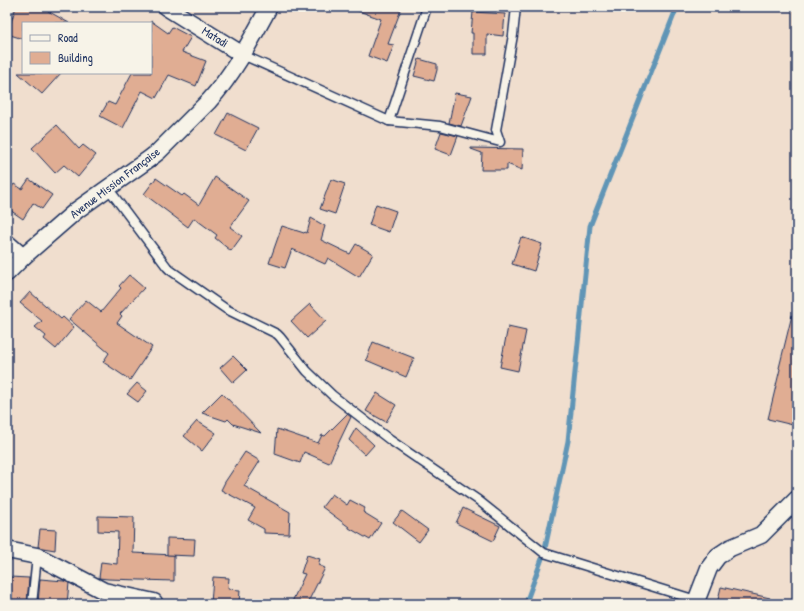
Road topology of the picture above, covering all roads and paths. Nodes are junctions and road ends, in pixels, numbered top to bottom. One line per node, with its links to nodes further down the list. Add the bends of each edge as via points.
1 (166, 7): 5 (street, Matadi)
2 (269, 7): 5 (street, Avenue Mission Française)
3 (427, 7): 6 (lane)
4 (516, 7): 6 (lane, via 496,130 500,142 440,126)
5 (243, 55): 6 (lane); 7 (street, Avenue Mission Française, via 210,101 158,152)
6 (389, 120)
7 (108, 188): 9 (street, Avenue Mission Française, via 77,210); 15 (lane, via 170,270 226,309 277,334 307,371 332,395 390,440 478,500 544,553)
8 (7, 243): 9 (street)
9 (22, 257): 10 (street, Avenue Mission Française)
10 (7, 272)
11 (797, 498): 15 (street, via 761,535 718,556 709,568)
12 (7, 550): 13 (street)
13 (38, 556): 14 (street, via 104,591); 16 (lane)
14 (154, 602)
15 (696, 602)
16 (32, 604)

